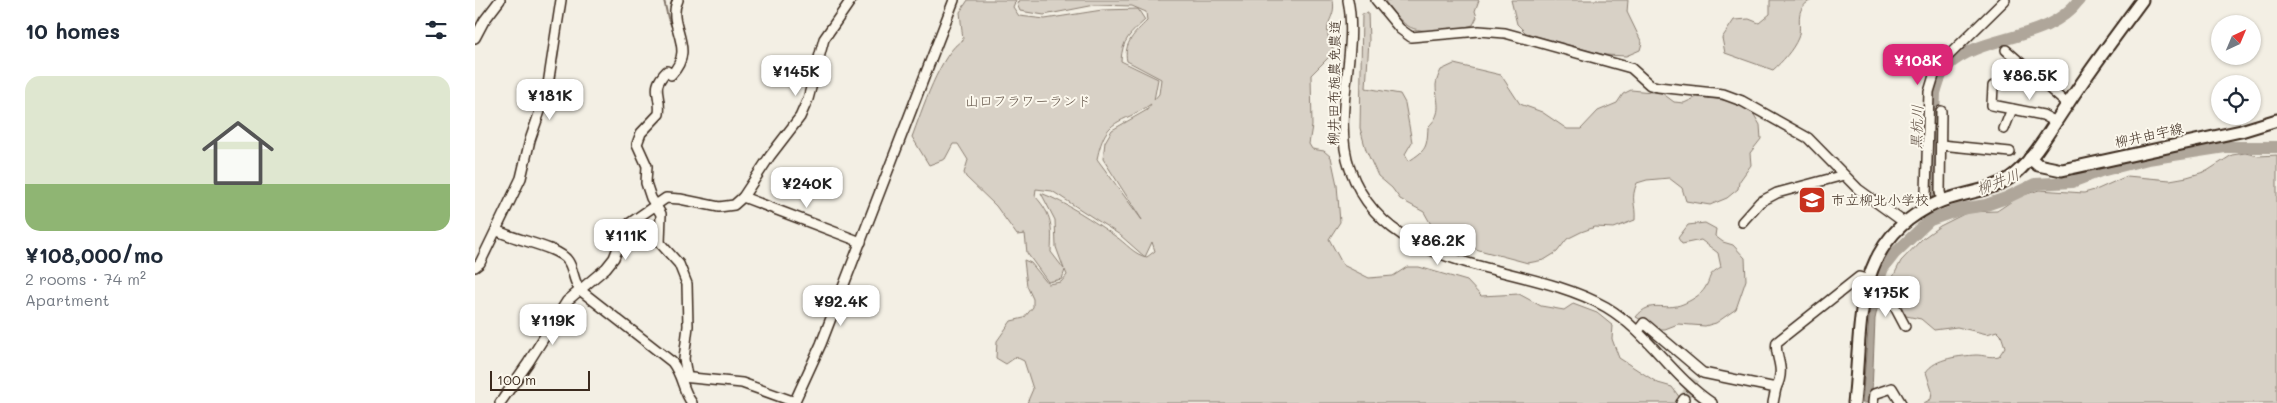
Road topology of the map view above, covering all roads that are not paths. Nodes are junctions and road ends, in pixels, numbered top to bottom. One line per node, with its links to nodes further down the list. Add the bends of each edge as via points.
1 (501, 0): 10 (street)
2 (561, 0): 29 (street, via 547,91 518,188)
3 (678, 0): 25 (street, via 674,17 682,42 681,56 676,70 657,84 659,114 637,141 648,171 646,183)
4 (851, 0): 23 (street, via 824,39 808,99 799,116)
5 (954, 0): 30 (street)
6 (1348, 0): 35 (street, 柳井田布施農免農道, via 1345,148 1356,182 1370,207 1394,230 1417,245 1583,297 1621,316)
7 (1376, 0): 22 (street, via 1399,29 1411,37 1479,31 1505,33 1631,68 1650,84 1659,87 1731,95 1808,138)
8 (2005, 0): 26 (street, via 1942,62 1932,80)
9 (2142, 0): 13 (main road)
10 (475, 38)
11 (2006, 50): 13 (street)
12 (1993, 86): 14 (street, via 1992,105)
13 (2067, 104): 17 (main road)
14 (2012, 109): 17 (street, via 2043,115); 18 (street)
15 (1941, 111): 19 (street)
16 (2277, 120): 21 (main road, 柳井由宇線, via 2241,131 2062,170 2037,165)
17 (2056, 122): 21 (main road)
18 (2005, 129)
19 (1941, 145): 20 (street); 24 (street)
20 (2010, 152)
21 (2030, 158): 24 (main road, via 2002,182)
22 (1843, 175): 27 (street, via 1777,193 1760,202); 28 (street)
23 (743, 197): 25 (street, via 727,207 666,198); 30 (street)
24 (1939, 202): 26 (main road)
25 (654, 207): 33 (street, via 626,227 610,263); 36 (street, via 662,220 660,243 679,264 687,284)
26 (1924, 209): 28 (main road)
27 (1742, 222)
28 (1905, 223): 32 (main road, via 1880,250)
29 (496, 230): 31 (street, via 480,263); 33 (street, via 563,257 568,261)
30 (861, 242): 38 (street)
31 (475, 266)
32 (1867, 287): 34 (street, via 1884,293 1892,300); 37 (street, via 1859,277 1777,342 1775,346 1782,365); 43 (main road)
33 (579, 290): 36 (street, via 660,351); 39 (street, via 560,309 529,363)
34 (1905, 326)
35 (1638, 331): 37 (street, via 1644,323 1678,350 1697,372); 41 (street, 柳井田布施農免農道, via 1695,391)
36 (685, 377): 38 (street, via 743,383); 40 (street, via 686,392)
37 (1776, 388): 42 (street)
38 (795, 402)
39 (500, 403)
40 (692, 403)
41 (1712, 403)
42 (1773, 403)
43 (1854, 403)
44 (1873, 403): 45 (street, via 1874,394 1891,388)
45 (1901, 403)

